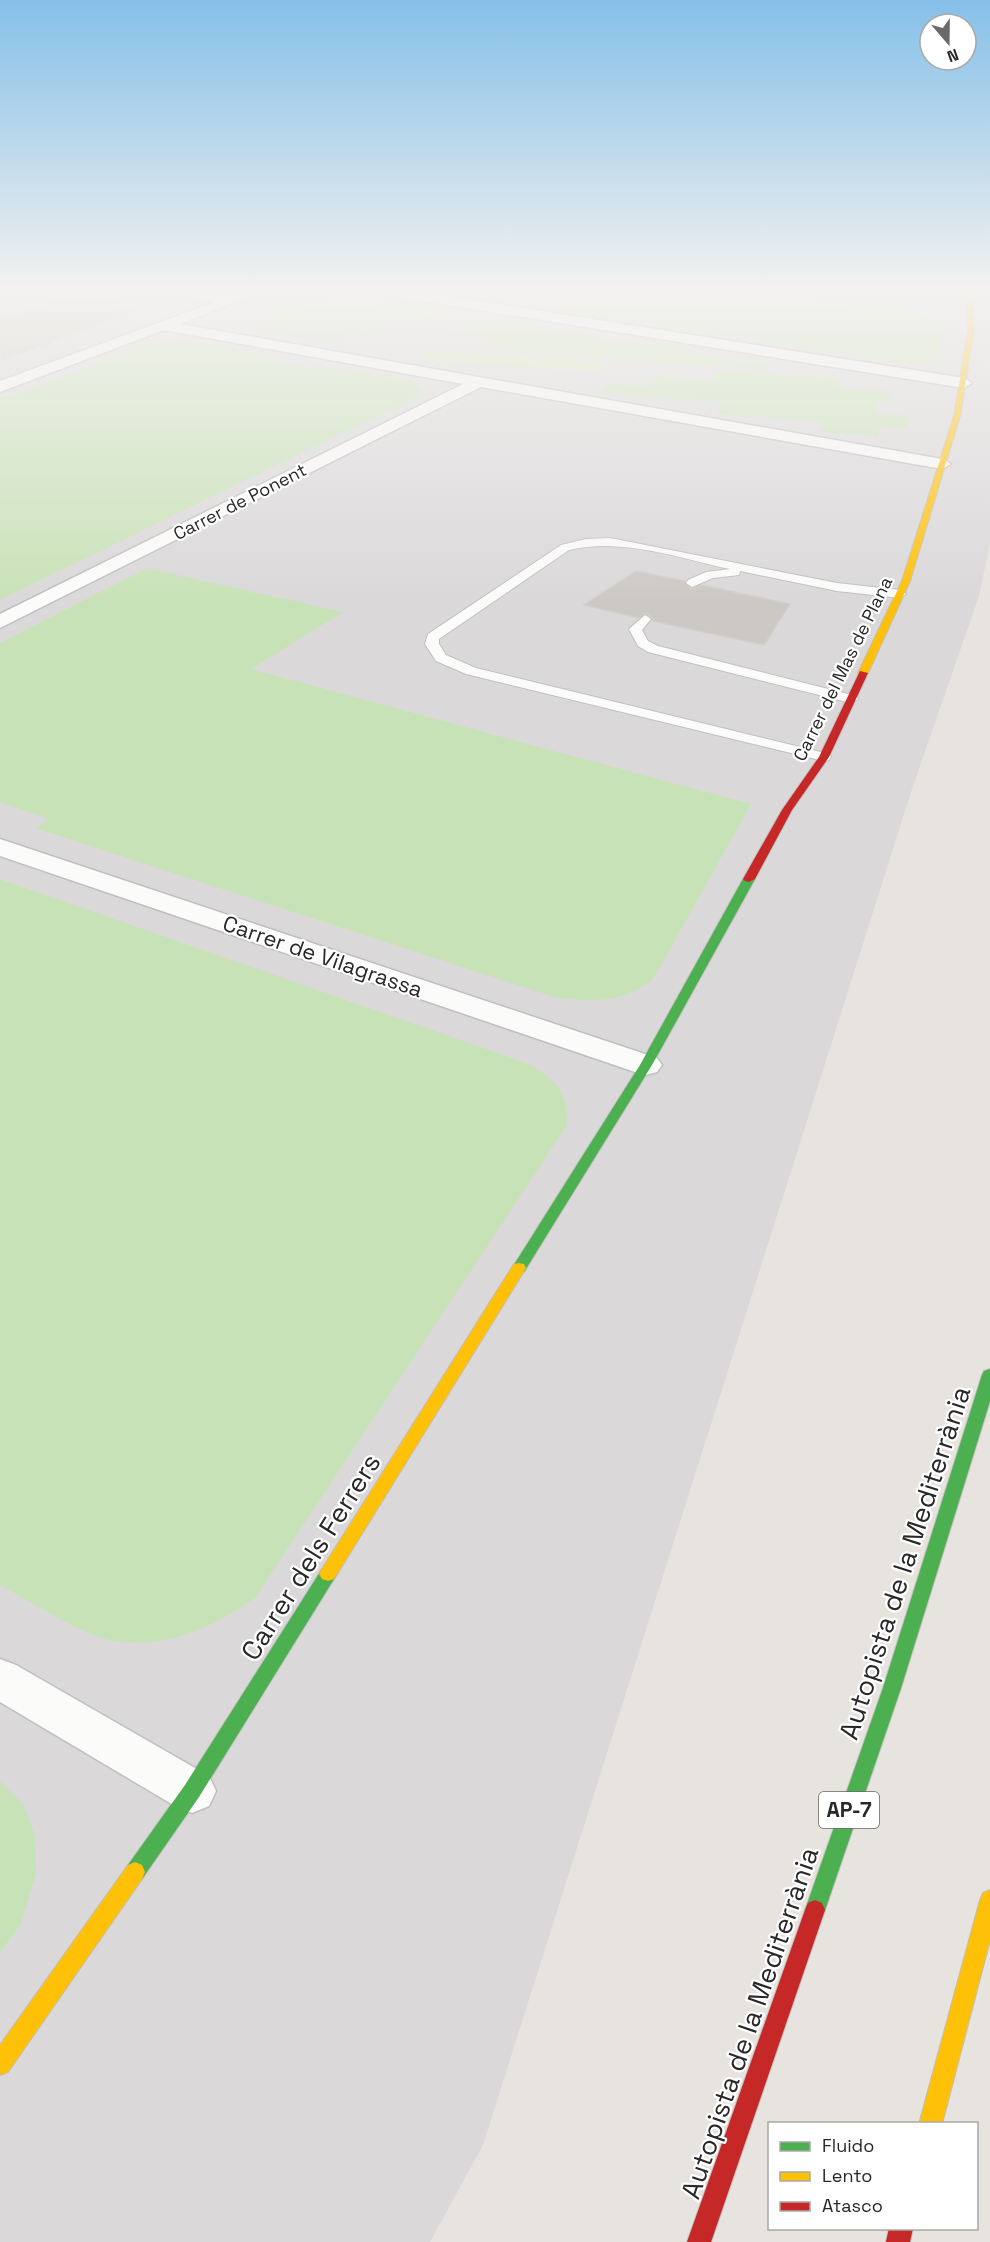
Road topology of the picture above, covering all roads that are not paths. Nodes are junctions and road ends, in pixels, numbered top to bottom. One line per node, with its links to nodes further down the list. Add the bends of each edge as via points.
1 (457, 394): 9 (street, Carrer de Ponent)
2 (546, 394): 4 (street)
3 (961, 394): 4 (main road, Carrer del Mas de Plana)
4 (942, 464): 7 (main road, Carrer del Mas de Plana)
5 (780, 576): 6 (lane, via 722,573); 7 (lane); 11 (lane, via 622,543 575,544 439,630 432,644 441,658 471,671)
6 (692, 583)
7 (900, 594): 10 (main road, Carrer del Mas de Plana)
8 (645, 619): 10 (lane, via 635,629 653,649)
9 (0, 622)
10 (850, 699): 11 (main road, Carrer del Mas de Plana)
11 (824, 758): 13 (main road, Carrer del Mas de Plana, via 787,810)
12 (0, 847): 13 (street, Carrer de Vilagrassa)
13 (646, 1065): 16 (main road, Carrer dels Ferrers)
14 (990, 1375): 20 (main road, Autopista de la Mediterrània / AP-7, via 892,1688)
15 (0, 1679): 16 (street)
16 (192, 1791): 18 (main road, Carrer dels Ferrers)
17 (990, 1899): 19 (main road)
18 (0, 2064)
19 (931, 2122)
20 (699, 2242)

